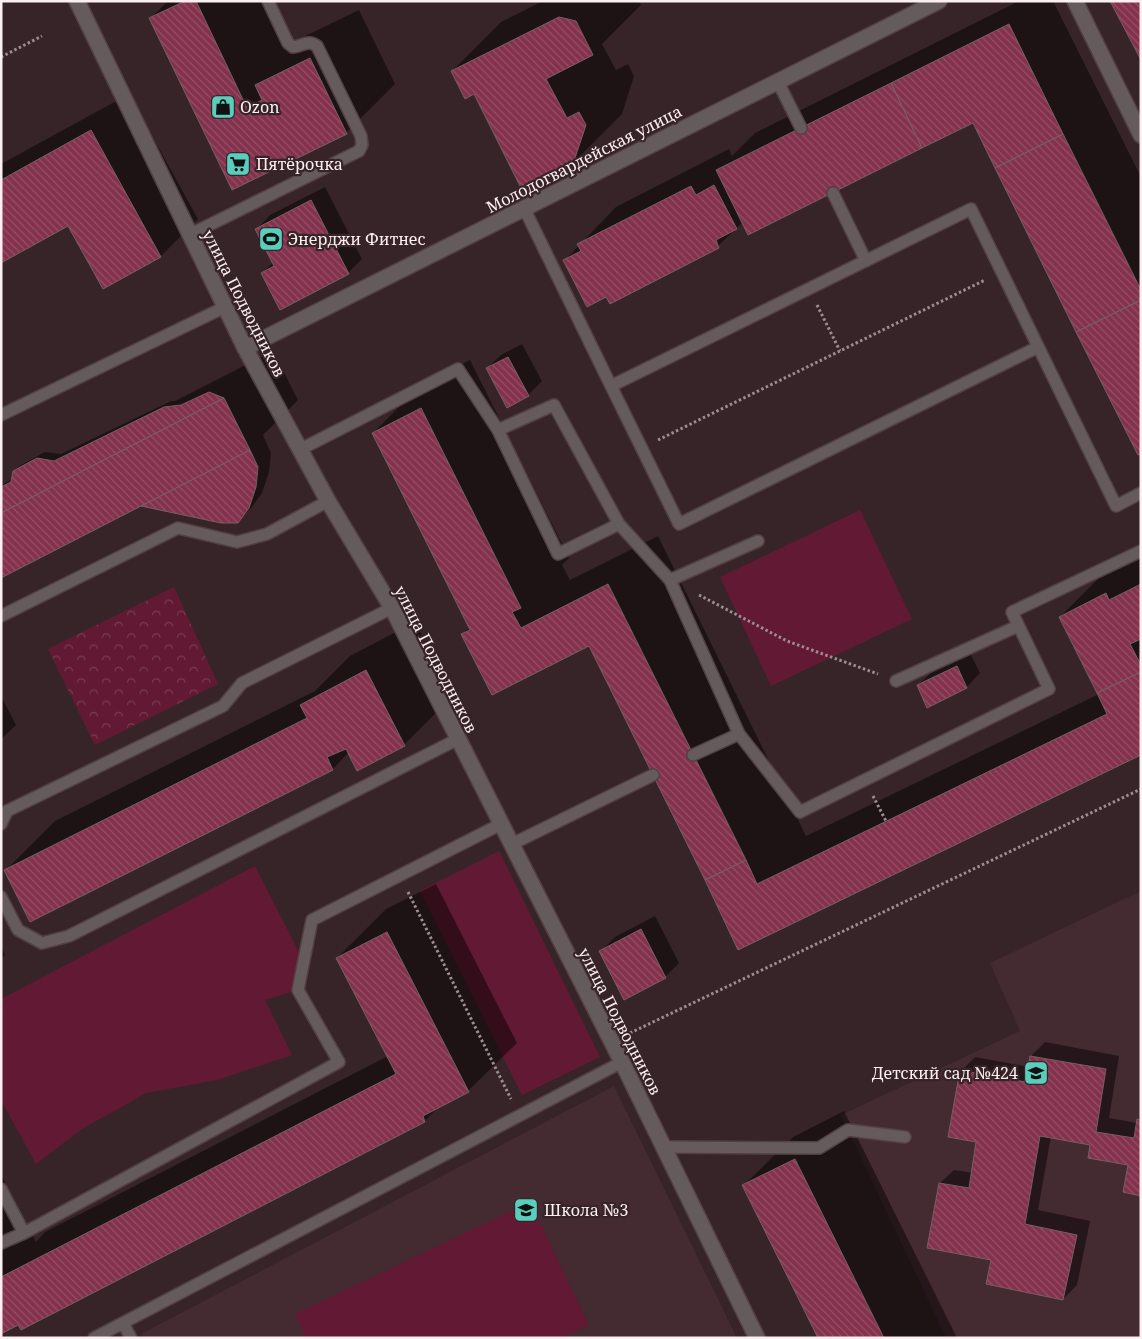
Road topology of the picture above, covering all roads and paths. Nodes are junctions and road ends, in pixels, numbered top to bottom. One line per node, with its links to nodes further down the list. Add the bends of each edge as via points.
1 (76, 1): 12 (street, улица Подводников)
2 (268, 1): 12 (lane, via 288,43 293,47 307,42 318,46 361,136 362,145 359,151)
3 (939, 1): 7 (street, Молодогвардейская улица)
4 (1075, 1): 9 (street)
5 (42, 36): 6 (path)
6 (1, 57)
7 (778, 82): 8 (lane); 11 (street, Молодогвардейская улица)
8 (801, 128)
9 (1141, 135)
10 (833, 193): 13 (lane)
11 (524, 208): 18 (street, Молодогвардейская улица); 20 (lane)
12 (189, 235): 16 (street, улица Подводников)
13 (866, 261): 14 (lane, via 971,209); 15 (lane)
14 (1001, 272): 17 (lane); 19 (path)
15 (809, 289): 19 (path); 20 (lane)
16 (225, 307): 18 (street, улица Подводников); 21 (lane)
17 (1038, 347): 24 (lane, via 679,524); 25 (lane, via 1116,506)
18 (245, 348): 23 (street, улица Подводников)
19 (840, 351): 24 (path)
20 (611, 386): 24 (lane)
21 (1, 415)
22 (498, 430): 23 (lane, via 458,369); 27 (lane, via 554,405); 27 (lane, via 558,554)
23 (301, 448): 26 (street, улица Подводников)
24 (642, 448)
25 (1141, 494)
26 (328, 500): 31 (street, улица Подводников); 32 (lane, via 267,534 237,542 178,528)
27 (619, 524): 30 (lane)
28 (758, 541): 30 (lane)
29 (1141, 551): 33 (lane, via 1012,612)
30 (670, 580): 34 (path, via 787,641); 35 (lane)
31 (392, 608): 36 (street, улица Подводников); 41 (lane, via 242,683 223,706)
32 (1, 616)
33 (1018, 626): 34 (lane); 39 (lane, via 1050,689)
34 (896, 680)
35 (738, 734): 37 (lane); 39 (lane, via 800,812)
36 (458, 739): 44 (street, улица Подводников); 47 (lane, via 69,936 42,943 18,930)
37 (694, 755)
38 (653, 775): 45 (lane)
39 (865, 780): 42 (path)
40 (1141, 789): 48 (path)
41 (4, 808): 43 (lane)
42 (886, 821)
43 (1, 824)
44 (501, 824): 45 (street, улица Подводников); 46 (lane)
45 (512, 844): 48 (street, улица Подводников)
46 (400, 875): 50 (path); 54 (lane, via 312,920 298,990 339,1062)
47 (1, 897)
48 (611, 1042): 49 (street, улица Подводников)
49 (622, 1062): 50 (lane); 52 (street, улица Подводников)
50 (520, 1116): 56 (lane)
51 (906, 1137): 52 (lane, via 848,1130 819,1148)
52 (663, 1147): 59 (street, улица Подводников)
53 (1, 1189): 54 (lane)
54 (24, 1233): 55 (lane)
55 (1, 1243)
56 (123, 1323): 57 (lane); 58 (lane)
57 (94, 1338)
58 (130, 1338)
59 (757, 1338)

